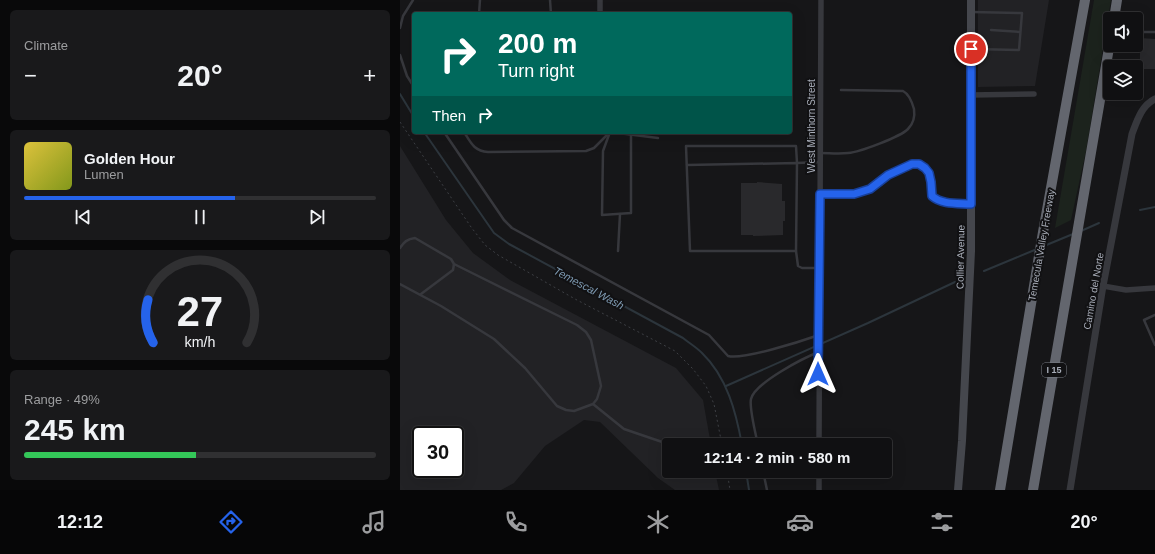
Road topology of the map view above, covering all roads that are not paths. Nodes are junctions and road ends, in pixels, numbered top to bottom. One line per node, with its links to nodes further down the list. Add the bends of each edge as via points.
1 (413, 0): 14 (lane, via 403,16)
2 (480, 0): 9 (lane)
3 (550, 0): 10 (lane)
4 (600, 0): 11 (street)
5 (821, 0): 34 (street, West Minthorn Street)
6 (971, 0): 12 (main road, Collier Avenue)
7 (1085, 0): 63 (highway, Temecula Valley Freeway)
8 (1117, 0): 13 (highway)
9 (479, 12)
10 (551, 12)
11 (600, 12)
12 (971, 12): 16 (lane, via 1022,13); 19 (main road, Collier Avenue)
13 (1115, 12)
14 (400, 28)
15 (991, 30): 16 (lane)
16 (1020, 32): 19 (lane, via 1019,50)
17 (1143, 32): 18 (lane)
18 (1155, 32)
19 (971, 49): 24 (main road, Collier Avenue)
20 (1108, 52): 64 (highway, I 15)
21 (400, 55): 22 (lane, via 406,76)
22 (412, 84)
23 (841, 90): 34 (lane, via 902,91 908,95 913,107 912,122 902,133 875,145 849,153)
24 (971, 94): 25 (street); 39 (main road, Collier Avenue)
25 (1034, 94)
26 (1153, 100): 47 (street, Camino del Norte, via 1140,113 1132,134)
27 (445, 134): 51 (lane, via 512,228 709,335 728,356 739,357 775,348)
28 (466, 134): 29 (lane, via 477,149 488,152 586,151 594,148)
29 (608, 134)
30 (609, 134): 40 (lane, via 604,151 602,215)
31 (620, 134): 32 (lane)
32 (631, 136): 33 (lane); 40 (lane, via 631,213)
33 (658, 138)
34 (820, 153): 35 (street, West Minthorn Street)
35 (820, 162): 36 (lane); 38 (street, West Minthorn Street)
36 (797, 163): 37 (lane); 37 (lane, via 796,146 686,146); 43 (lane)
37 (687, 164): 43 (lane, via 690,251)
38 (820, 194): 39 (lane, via 854,194 870,189 888,175 912,164 919,164 929,173 932,196 941,202); 45 (street, West Minthorn Street)
39 (971, 204): 62 (main road, Collier Avenue, via 969,308)
40 (620, 214): 42 (lane)
41 (400, 248): 44 (lane, via 409,238 415,238 451,259)
42 (618, 251)
43 (796, 251): 45 (lane, via 798,266)
44 (454, 264): 49 (lane, via 453,270); 54 (lane, via 577,325 586,332 591,340 601,386)
45 (819, 268): 51 (street, West Minthorn Street)
46 (400, 284): 49 (lane)
47 (1103, 286): 48 (street, via 1126,290); 65 (street, Camino del Norte)
48 (1155, 288)
49 (421, 294): 54 (lane, via 494,339 525,368 557,406 574,411)
50 (1155, 315): 52 (lane, via 1144,320)
51 (819, 332): 53 (street, West Minthorn Street)
52 (1155, 345)
53 (819, 352): 55 (lane, via 777,374 754,392 751,400); 56 (street, West Minthorn Street)
54 (593, 404): 57 (lane, via 624,429)
55 (757, 438)
56 (819, 438)
57 (662, 442)
58 (764, 478): 60 (lane)
59 (819, 478): 61 (street)
60 (767, 490)
61 (819, 490)
62 (958, 490)
63 (1000, 490)
64 (1033, 490)
65 (1070, 490)

